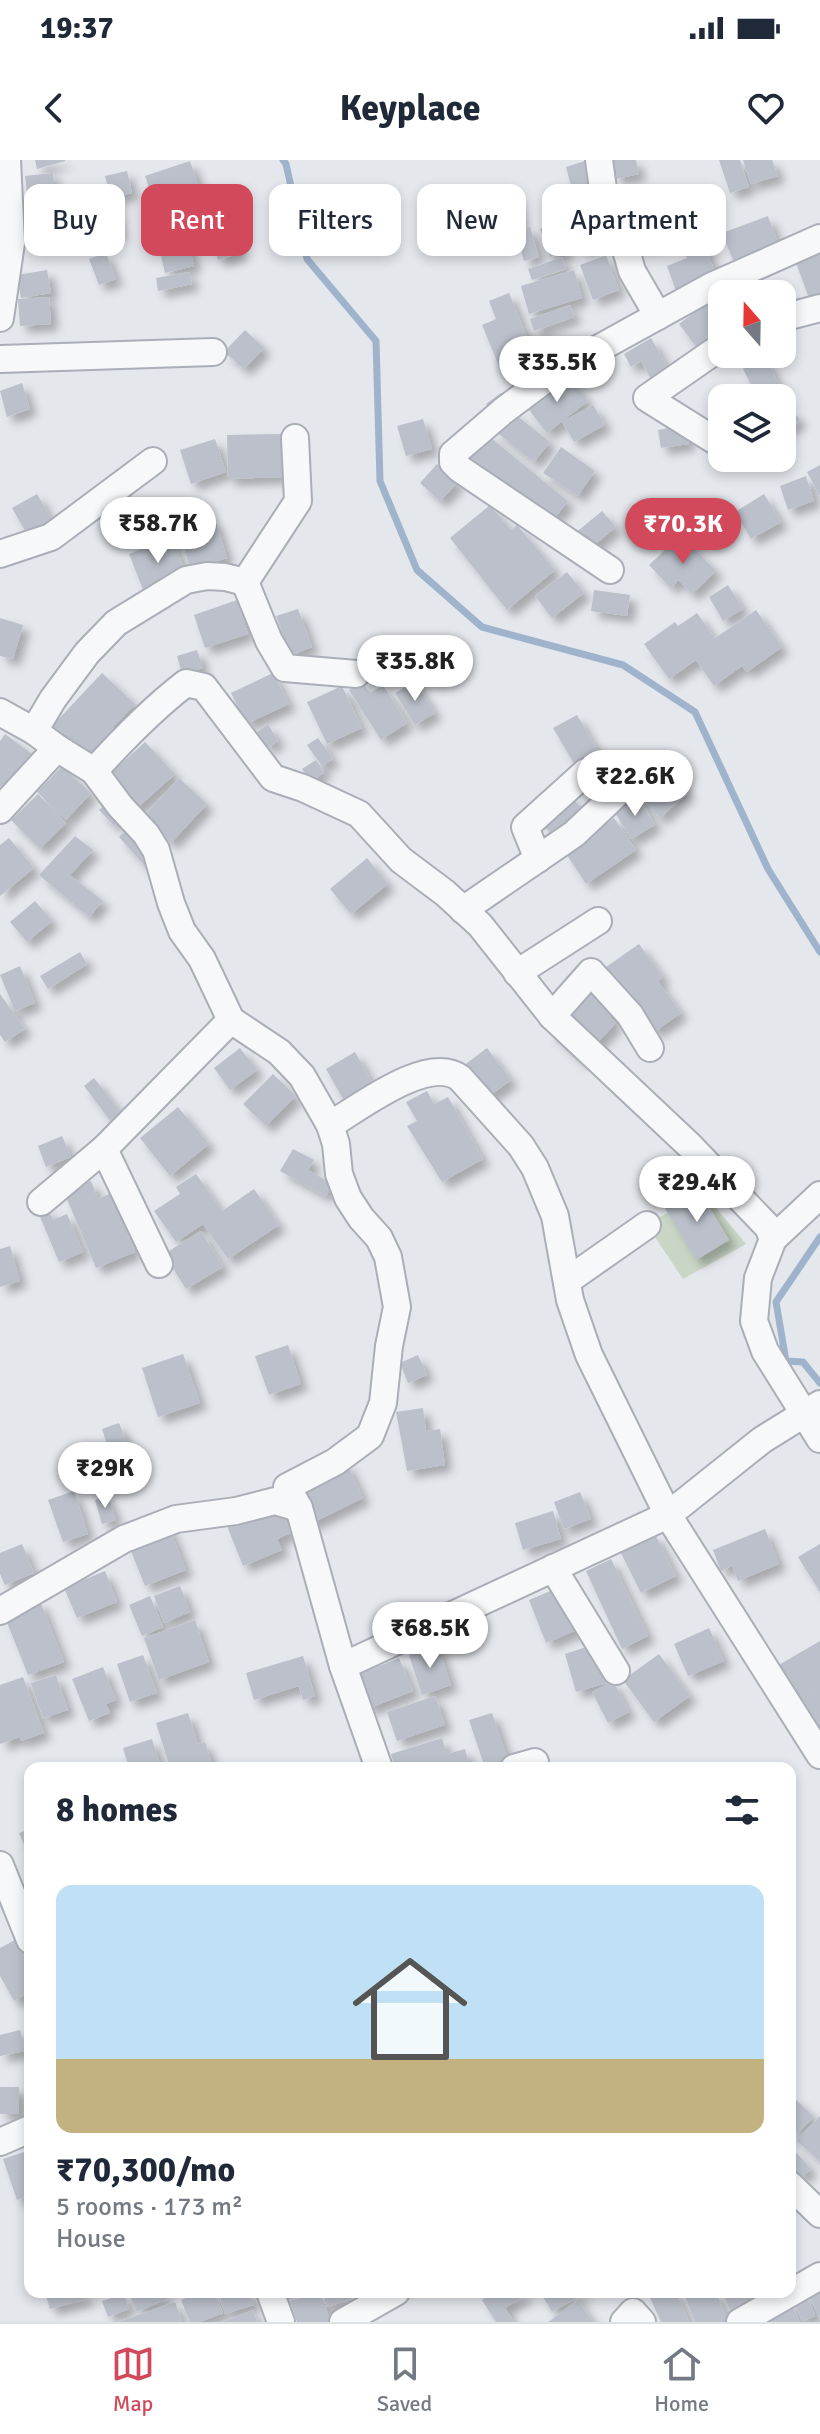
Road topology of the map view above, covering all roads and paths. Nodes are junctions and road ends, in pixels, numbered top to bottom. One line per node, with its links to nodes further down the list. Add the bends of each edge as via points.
1 (599, 160): 6 (street, via 604,196 632,271)
2 (8, 166): 7 (street, via 11,243)
3 (820, 238): 6 (street)
4 (820, 308): 5 (street)
5 (796, 314)
6 (658, 316): 15 (street, via 543,381 453,454 460,469)
7 (0, 318)
8 (213, 352): 10 (street)
9 (708, 356): 11 (street, via 647,398)
10 (0, 359)
11 (708, 436)
12 (295, 438): 16 (street, via 298,501)
13 (153, 461): 14 (street, via 51,537)
14 (0, 554)
15 (610, 570)
16 (245, 582): 17 (street, via 285,668); 19 (street, via 207,576 186,580 116,623 87,653)
17 (356, 674)
18 (0, 712): 19 (street)
19 (34, 731): 20 (street)
20 (57, 748): 22 (street); 24 (street)
21 (645, 767): 25 (street, via 574,834)
22 (94, 771): 26 (street, via 163,700 186,683 204,687 273,778 359,814 401,860); 30 (street, via 156,850 182,931 202,959)
23 (586, 772): 25 (street, via 525,827)
24 (0, 810)
25 (538, 859): 26 (street)
26 (463, 910): 28 (street)
27 (598, 921): 28 (street)
28 (517, 973): 29 (street)
29 (552, 1016): 31 (street, via 591,972 630,1015); 37 (street, via 689,1145 768,1227)
30 (231, 1020): 32 (street, via 279,1052 302,1076); 33 (street)
31 (650, 1048)
32 (330, 1125): 39 (street, via 413,1078 440,1070 456,1074 535,1168 555,1216); 42 (street, via 348,1198 388,1257 397,1307 383,1403 370,1436 287,1487)
33 (104, 1149): 35 (street); 38 (street)
34 (820, 1195): 37 (street)
35 (41, 1202)
36 (647, 1225): 39 (street)
37 (773, 1239): 40 (street, via 758,1278 754,1321 765,1351)
38 (159, 1264)
39 (567, 1281): 43 (street, via 589,1355)
40 (814, 1408): 41 (street); 43 (street, via 762,1440)
41 (820, 1439)
42 (299, 1508): 45 (street, via 275,1501 176,1519 124,1539); 46 (street)
43 (668, 1515): 44 (street); 48 (street)
44 (553, 1568): 46 (street); 47 (street)
45 (0, 1611)
46 (343, 1666): 49 (street)
47 (616, 1671)
48 (820, 1755)
49 (377, 1762)
50 (0, 1865): 51 (street)
51 (14, 1897): 52 (street)
52 (24, 1924)
53 (24, 2132): 54 (street)
54 (0, 2142)
55 (796, 2190): 56 (street)
56 (817, 2206)
57 (820, 2276): 58 (street)
58 (796, 2290)
59 (272, 2298): 62 (street)
60 (385, 2298): 63 (street)
61 (782, 2298): 66 (street)
62 (281, 2322)
63 (343, 2322)
64 (624, 2322): 65 (street, via 633,2312)
65 (642, 2322)
66 (740, 2322)

